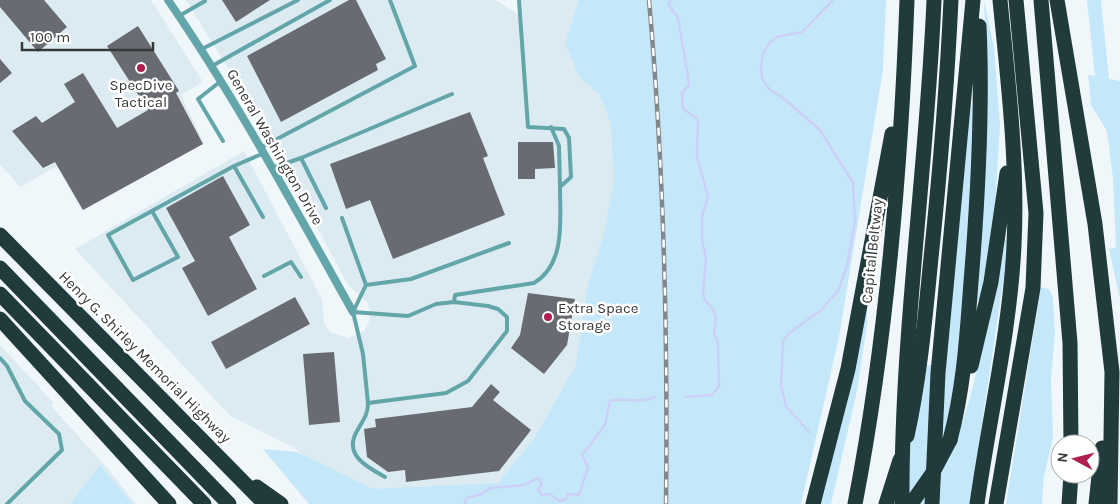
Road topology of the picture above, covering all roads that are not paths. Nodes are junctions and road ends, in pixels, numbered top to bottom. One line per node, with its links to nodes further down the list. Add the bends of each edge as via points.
1 (168, 0): 16 (street, General Washington Drive)
2 (298, 0): 17 (lane)
3 (330, 0): 20 (lane)
4 (390, 0): 25 (lane, via 415,66)
5 (519, 0): 23 (lane, via 528,127)
6 (907, 0): 19 (highway, Capital Beltway)
7 (934, 0): 61 (highway, bridge, via 924,163 903,396)
8 (951, 0): 60 (highway, via 923,345 907,437)
9 (973, 0): 63 (highway, via 938,374)
10 (978, 0): 48 (highway, via 978,188 963,376)
11 (1000, 0): 18 (highway)
12 (1016, 0): 65 (highway, via 1036,213 1033,288)
13 (1041, 0): 47 (highway, via 1070,343)
14 (1057, 0): 34 (highway)
15 (205, 1): 16 (lane)
16 (179, 16): 17 (street, General Washington Drive)
17 (202, 50): 20 (street, General Washington Drive)
18 (1006, 56): 48 (highway, via 1008,155 999,237 986,305); 64 (highway, via 1016,201 1014,248)
19 (905, 63): 58 (highway, via 862,302); 59 (highway, Capital Beltway, via 889,272)
20 (212, 66): 21 (street, General Washington Drive)
21 (221, 81): 24 (lane, via 198,99); 25 (street, General Washington Drive)
22 (452, 94): 26 (lane)
23 (551, 127): 29 (lane, via 559,146); 29 (lane, via 564,129 569,138 571,177)
24 (223, 141)
25 (262, 150): 27 (lane); 28 (street, General Washington Drive)
26 (301, 158): 28 (lane); 30 (lane)
27 (234, 166): 31 (lane); 32 (lane)
28 (272, 168): 43 (street, General Washington Drive)
29 (560, 187): 42 (lane, via 560,230 554,263 545,276 526,286 455,295)
30 (326, 208)
31 (152, 211): 31 (lane, via 108,235 133,280 178,257)
32 (263, 217)
33 (342, 218): 40 (lane)
34 (1095, 224): 67 (highway, via 1102,372 1102,459); 68 (highway, via 1112,372)
35 (0, 235): 49 (highway, Henry G. Shirley Memorial Highway)
36 (509, 243): 40 (lane, via 411,280)
37 (0, 268): 55 (highway)
38 (264, 276): 39 (lane, via 291,262)
39 (301, 277)
40 (366, 285): 43 (lane)
41 (0, 294): 54 (highway)
42 (454, 302): 43 (lane, via 436,304 408,316); 46 (lane, via 488,306 507,317 507,331 468,382 446,392)
43 (353, 312): 46 (lane, via 363,354)
44 (0, 318): 53 (highway)
45 (0, 358): 52 (lane, via 25,401 59,434 62,450)
46 (368, 403): 50 (lane, via 368,413 353,439 354,454 362,464)
47 (1072, 434)
48 (950, 440): 62 (highway, bridge, via 937,466)
49 (235, 473): 56 (highway, Henry G. Shirley Memorial Highway); 57 (highway)
50 (385, 477)
51 (1071, 484): 66 (highway)
52 (7, 504)
53 (169, 504)
54 (204, 504)
55 (229, 504)
56 (265, 504)
57 (281, 504)
58 (813, 504)
59 (855, 504)
60 (886, 504)
61 (902, 504)
62 (910, 504)
63 (932, 504)
64 (977, 504)
65 (996, 504)
66 (1070, 504)
67 (1096, 504)
68 (1110, 504)

